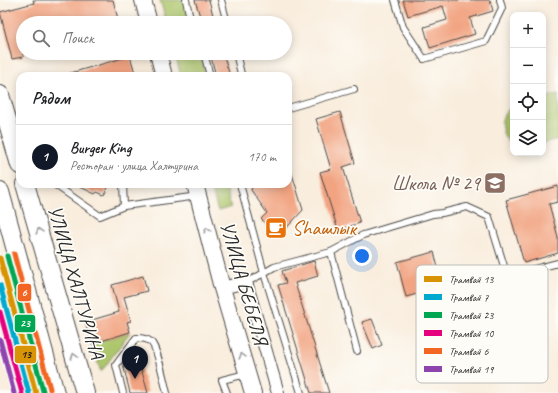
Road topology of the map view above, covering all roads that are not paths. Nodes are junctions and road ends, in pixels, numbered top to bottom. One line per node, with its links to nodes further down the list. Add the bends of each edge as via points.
1 (143, 0): 6 (main road)
2 (186, 0): 7 (lane)
3 (221, 0): 8 (lane)
4 (395, 0): 5 (lane, via 403,27 424,59 486,41 502,8)
5 (500, 0)
6 (147, 16)
7 (189, 16)
8 (225, 16)
9 (160, 60): 12 (main road)
10 (206, 60): 13 (lane)
11 (238, 60): 14 (lane)
12 (163, 72)
13 (209, 72)
14 (241, 72)
15 (354, 90): 17 (lane)
16 (0, 94): 18 (main road)
17 (292, 107)
18 (16, 151)
19 (26, 188): 36 (main road, УЛИЦА ХАЛТУРИНА, one-way to 19)
20 (60, 188): 25 (lane, via 100,216)
21 (123, 188): 25 (lane)
22 (241, 188): 30 (lane)
23 (196, 190): 25 (lane); 32 (main road, УЛИЦА БЕБЕЛЯ, one-way to 23)
24 (0, 195): 35 (main road)
25 (124, 206)
26 (331, 252): 28 (lane, via 363,235 433,214 467,207 489,217); 30 (lane, via 274,267); 33 (lane)
27 (558, 263): 29 (lane)
28 (504, 265)
29 (548, 266)
30 (264, 273): 31 (lane); 42 (lane)
31 (246, 282): 32 (street); 41 (street)
32 (222, 288): 34 (main road, УЛИЦА БЕБЕЛЯ, one-way to 32)
33 (357, 351)
34 (247, 373): 39 (lane, via 222,380); 40 (main road, УЛИЦА БЕБЕЛЯ)
35 (55, 393)
36 (85, 393)
37 (123, 393): 38 (lane, via 116,364 136,338 142,338 150,342 155,349)
38 (167, 393)
39 (227, 393)
40 (253, 393)
41 (278, 393)
42 (301, 393)

